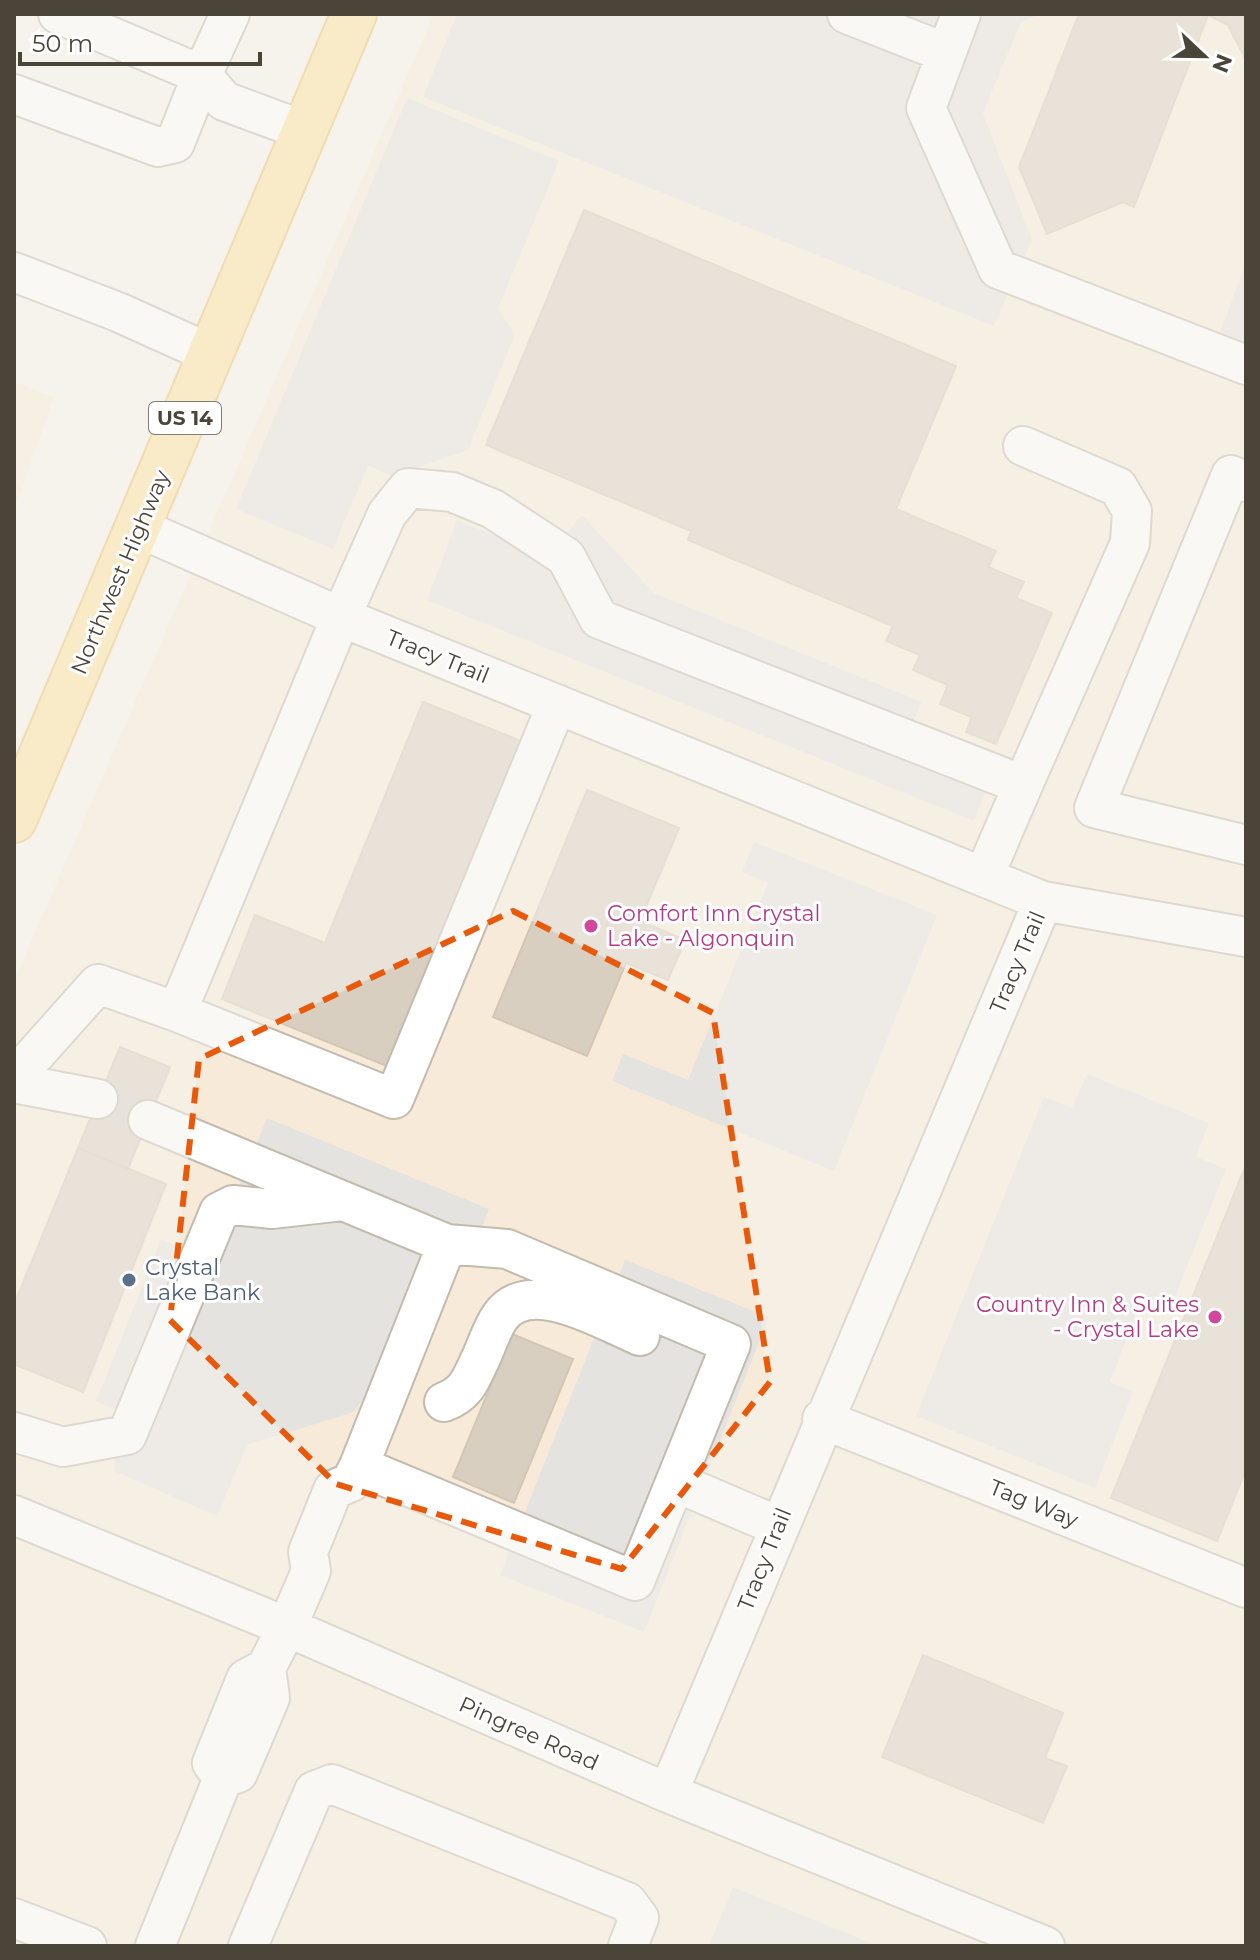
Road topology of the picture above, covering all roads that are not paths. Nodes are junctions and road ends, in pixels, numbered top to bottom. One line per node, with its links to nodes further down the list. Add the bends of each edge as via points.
1 (58, 14): 7 (street)
2 (230, 14): 7 (street)
3 (354, 14): 9 (main road, Northwest Highway / US 14)
4 (847, 14): 6 (street)
5 (961, 14): 6 (street)
6 (946, 53): 12 (street, via 926,108 998,269)
7 (202, 75): 8 (street, via 175,143 158,147); 9 (street, via 224,101)
8 (14, 94)
9 (305, 131): 11 (main road, Northwest Highway / US 14)
10 (14, 272): 11 (street)
11 (211, 354): 15 (main road, Northwest Highway / US 14)
12 (1246, 365)
13 (1023, 446): 18 (street, via 1118,487 1132,511 1130,543)
14 (1246, 482): 20 (street, via 1231,475 1094,808)
15 (139, 528): 16 (street, Tracy Trail); 19 (main road, Northwest Highway / US 14)
16 (341, 617): 17 (street, Tracy Trail); 18 (street, via 387,514 408,488 452,492 493,509 566,557 599,619); 24 (street)
17 (557, 704): 21 (street, Tracy Trail); 24 (street, via 394,1099)
18 (1023, 785): 21 (street)
19 (14, 820)
20 (1246, 845)
21 (984, 876): 22 (street, Tracy Trail)
22 (1043, 901): 23 (street); 32 (street, Tracy Trail)
23 (1246, 937)
24 (177, 1012): 25 (street, via 98,984)
25 (14, 1081): 26 (street)
26 (98, 1099)
27 (148, 1120): 28 (street)
28 (343, 1201): 29 (street); 33 (street, via 272,1209 233,1205 219,1212 127,1435 63,1447)
29 (447, 1244): 34 (street); 35 (street, via 507,1249 731,1344)
30 (640, 1336): 31 (street, via 568,1306 522,1298 500,1316 468,1386)
31 (444, 1402)
32 (822, 1419): 37 (street, Tracy Trail); 38 (street, Tag Way)
33 (14, 1432)
34 (355, 1474): 35 (street, via 635,1581); 39 (street, via 333,1490 308,1552 311,1571)
35 (675, 1482): 37 (street)
36 (14, 1515): 39 (street, Pingree Road)
37 (778, 1526): 40 (street, Tracy Trail)
38 (1246, 1588)
39 (287, 1627): 40 (street, Pingree Road); 43 (street, via 266,1668 246,1679 212,1763 223,1778)
40 (668, 1793): 46 (street, Pingree Road)
41 (14, 1918): 42 (street)
42 (87, 1946)
43 (155, 1946)
44 (248, 1946): 45 (street, via 314,1791 332,1784 627,1902 639,1918)
45 (628, 1946)
46 (1045, 1946)

